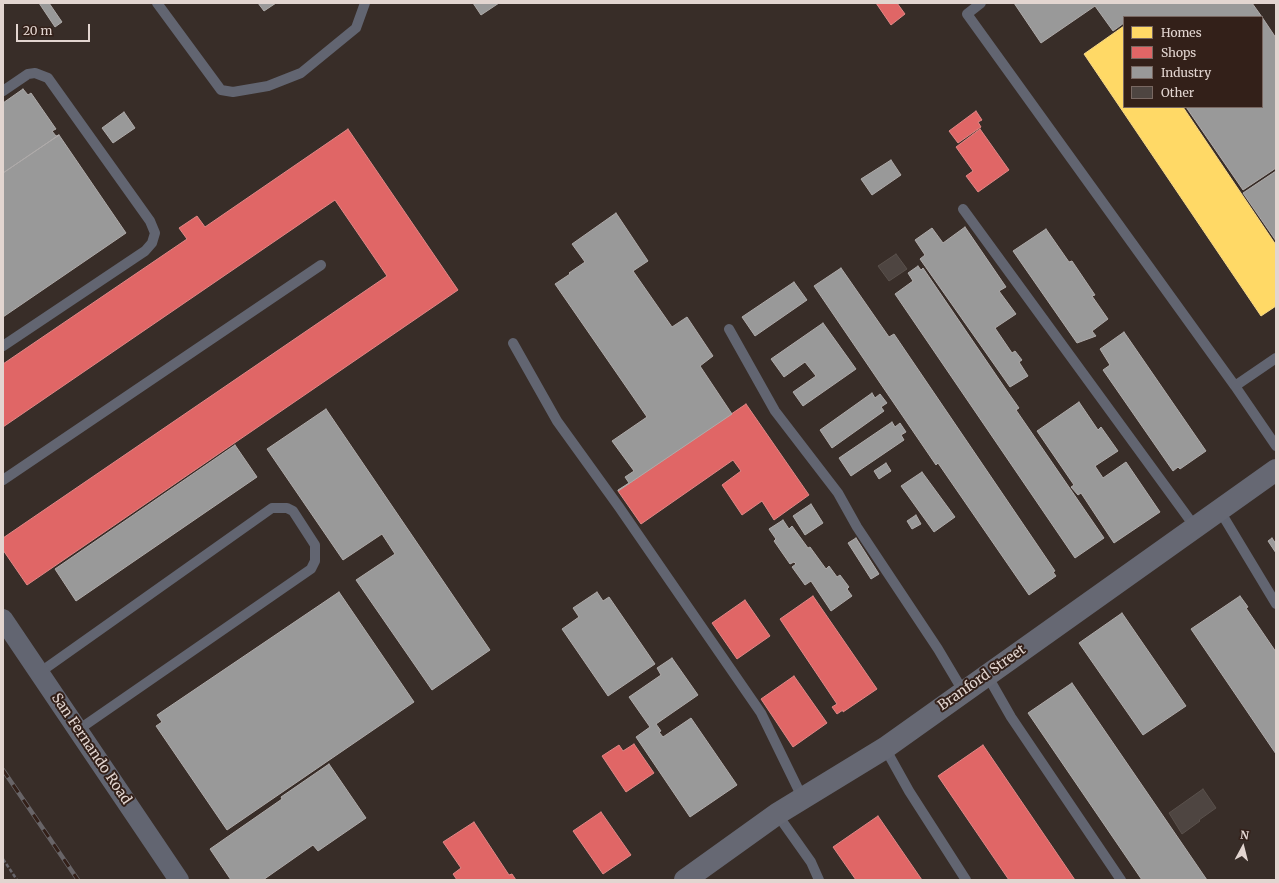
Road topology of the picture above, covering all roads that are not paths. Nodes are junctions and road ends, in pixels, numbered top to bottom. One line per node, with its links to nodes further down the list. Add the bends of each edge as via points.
1 (158, 3): 2 (lane, via 221,90 233,92 268,86 301,73 356,28)
2 (365, 3)
3 (981, 3): 11 (lane, via 967,14)
4 (3, 91): 9 (lane, via 28,74 35,73 48,78 150,222 155,233 152,243 145,252)
5 (963, 209): 16 (lane)
6 (321, 265): 14 (lane)
7 (729, 329): 21 (lane, via 775,411 838,493)
8 (513, 343): 24 (lane, via 557,420 761,713)
9 (3, 346)
10 (1276, 358): 11 (lane)
11 (1235, 386): 12 (lane)
12 (1276, 446)
13 (1276, 470): 15 (main road, Branford Street)
14 (3, 480)
15 (1220, 511): 16 (main road, Branford Street); 17 (lane)
16 (1195, 527): 20 (main road, Branford Street)
17 (1276, 604)
18 (3, 619): 19 (street, San Fernando Road)
19 (39, 673): 22 (street, San Fernando Road); 22 (lane, via 272,508 287,508 294,511 315,544 315,561 311,569)
20 (987, 675): 21 (main road, Branford Street); 30 (lane, via 1011,717)
21 (962, 691): 23 (main road, Branford Street)
22 (78, 730): 26 (street, San Fernando Road)
23 (885, 748): 24 (main road, Branford Street); 29 (lane)
24 (803, 798): 25 (main road, Branford Street)
25 (777, 814): 27 (main road, Branford Street); 28 (lane, via 811,862)
26 (179, 880)
27 (685, 880)
28 (819, 880)
29 (966, 880)
30 (1121, 880)

